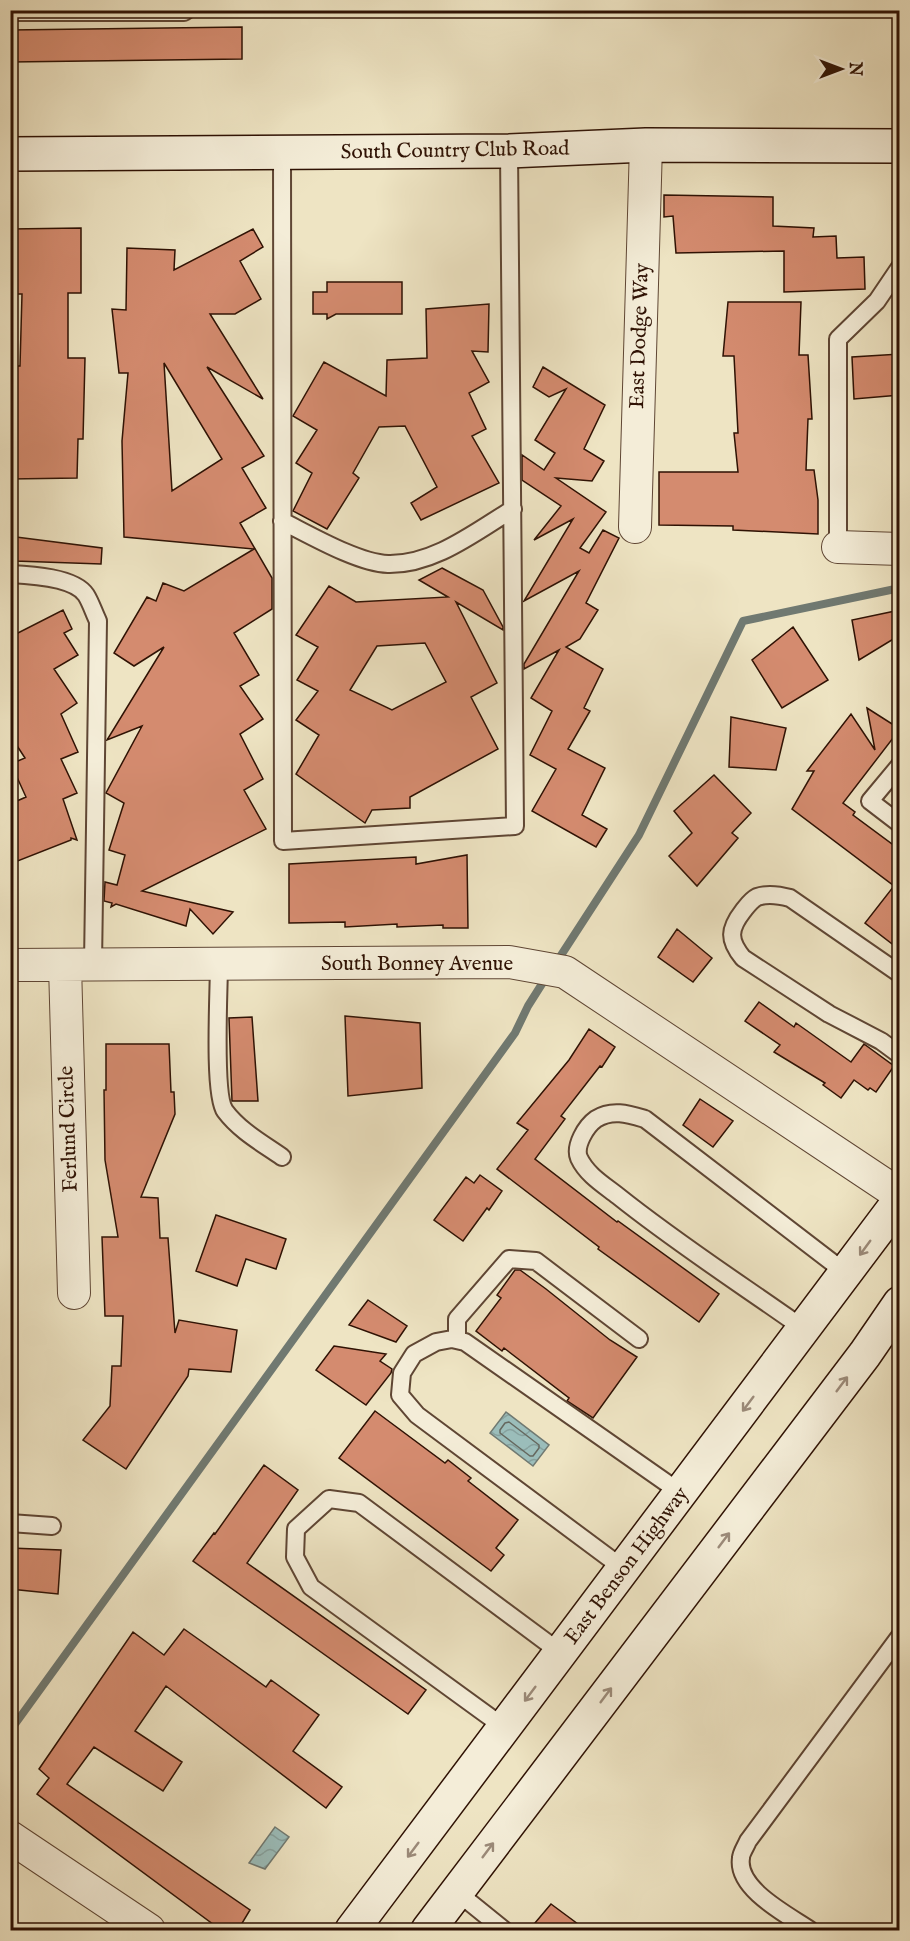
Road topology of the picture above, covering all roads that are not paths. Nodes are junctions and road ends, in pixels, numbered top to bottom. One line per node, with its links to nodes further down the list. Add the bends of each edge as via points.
1 (187, 10): 2 (lane)
2 (129, 11): 4 (lane)
3 (10, 12): 4 (lane)
4 (70, 12)
5 (646, 145): 6 (main road, South Country Club Road); 7 (main road, South Country Club Road); 13 (street, East Dodge Way)
6 (900, 146)
7 (509, 151): 9 (main road, South Country Club Road); 11 (lane)
8 (10, 154): 9 (main road, South Country Club Road)
9 (282, 154): 12 (lane)
10 (900, 267): 14 (lane, via 877,301 838,339)
11 (513, 509): 12 (lane, via 428,557 387,564 347,552); 12 (lane, via 515,825 283,841)
12 (282, 521)
13 (635, 527)
14 (838, 547): 15 (street)
15 (900, 549)
16 (10, 574): 21 (lane, via 42,575 84,593 98,621)
17 (900, 765): 18 (lane, via 870,801)
18 (900, 824)
19 (219, 964): 21 (street, South Bonney Avenue); 24 (lane, via 218,1087 223,1109 241,1129); 25 (street, South Bonney Avenue, via 509,962 565,972)
20 (10, 965): 21 (street, South Bonney Avenue)
21 (79, 965): 28 (street, Ferlund Circle)
22 (900, 974): 23 (lane, via 790,898 754,898 731,932 735,948 743,958)
23 (900, 1055)
24 (282, 1157)
25 (900, 1195)
26 (900, 1200): 27 (main road, East Benson Highway, one-way to 27)
27 (846, 1273): 30 (main road, East Benson Highway); 30 (lane, via 645,1119 610,1113 587,1129 580,1139 578,1156 587,1172 641,1215)
28 (74, 1293)
29 (900, 1303): 41 (main road, one-way to 29)
30 (804, 1329): 33 (main road, East Benson Highway, one-way to 33)
31 (639, 1339): 32 (lane, via 536,1262 509,1259 458,1319)
32 (457, 1340): 33 (lane); 36 (lane, via 436,1342 414,1354 402,1373 400,1395 417,1415)
33 (681, 1493): 36 (main road, East Benson Highway)
34 (10, 1523): 35 (lane)
35 (52, 1526)
36 (624, 1569): 38 (main road, East Benson Highway)
37 (900, 1636): 46 (lane, via 748,1841 740,1859 744,1878 755,1892)
38 (561, 1653): 39 (main road, East Benson Highway, one-way to 39); 39 (lane, via 359,1503 329,1499 296,1529 295,1557 311,1587)
39 (505, 1728): 43 (main road, East Benson Highway, one-way to 43)
40 (10, 1837): 42 (street)
41 (457, 1892): 44 (main road); 45 (lane)
42 (149, 1930)
43 (352, 1930)
44 (428, 1930)
45 (504, 1930)
46 (810, 1930)

